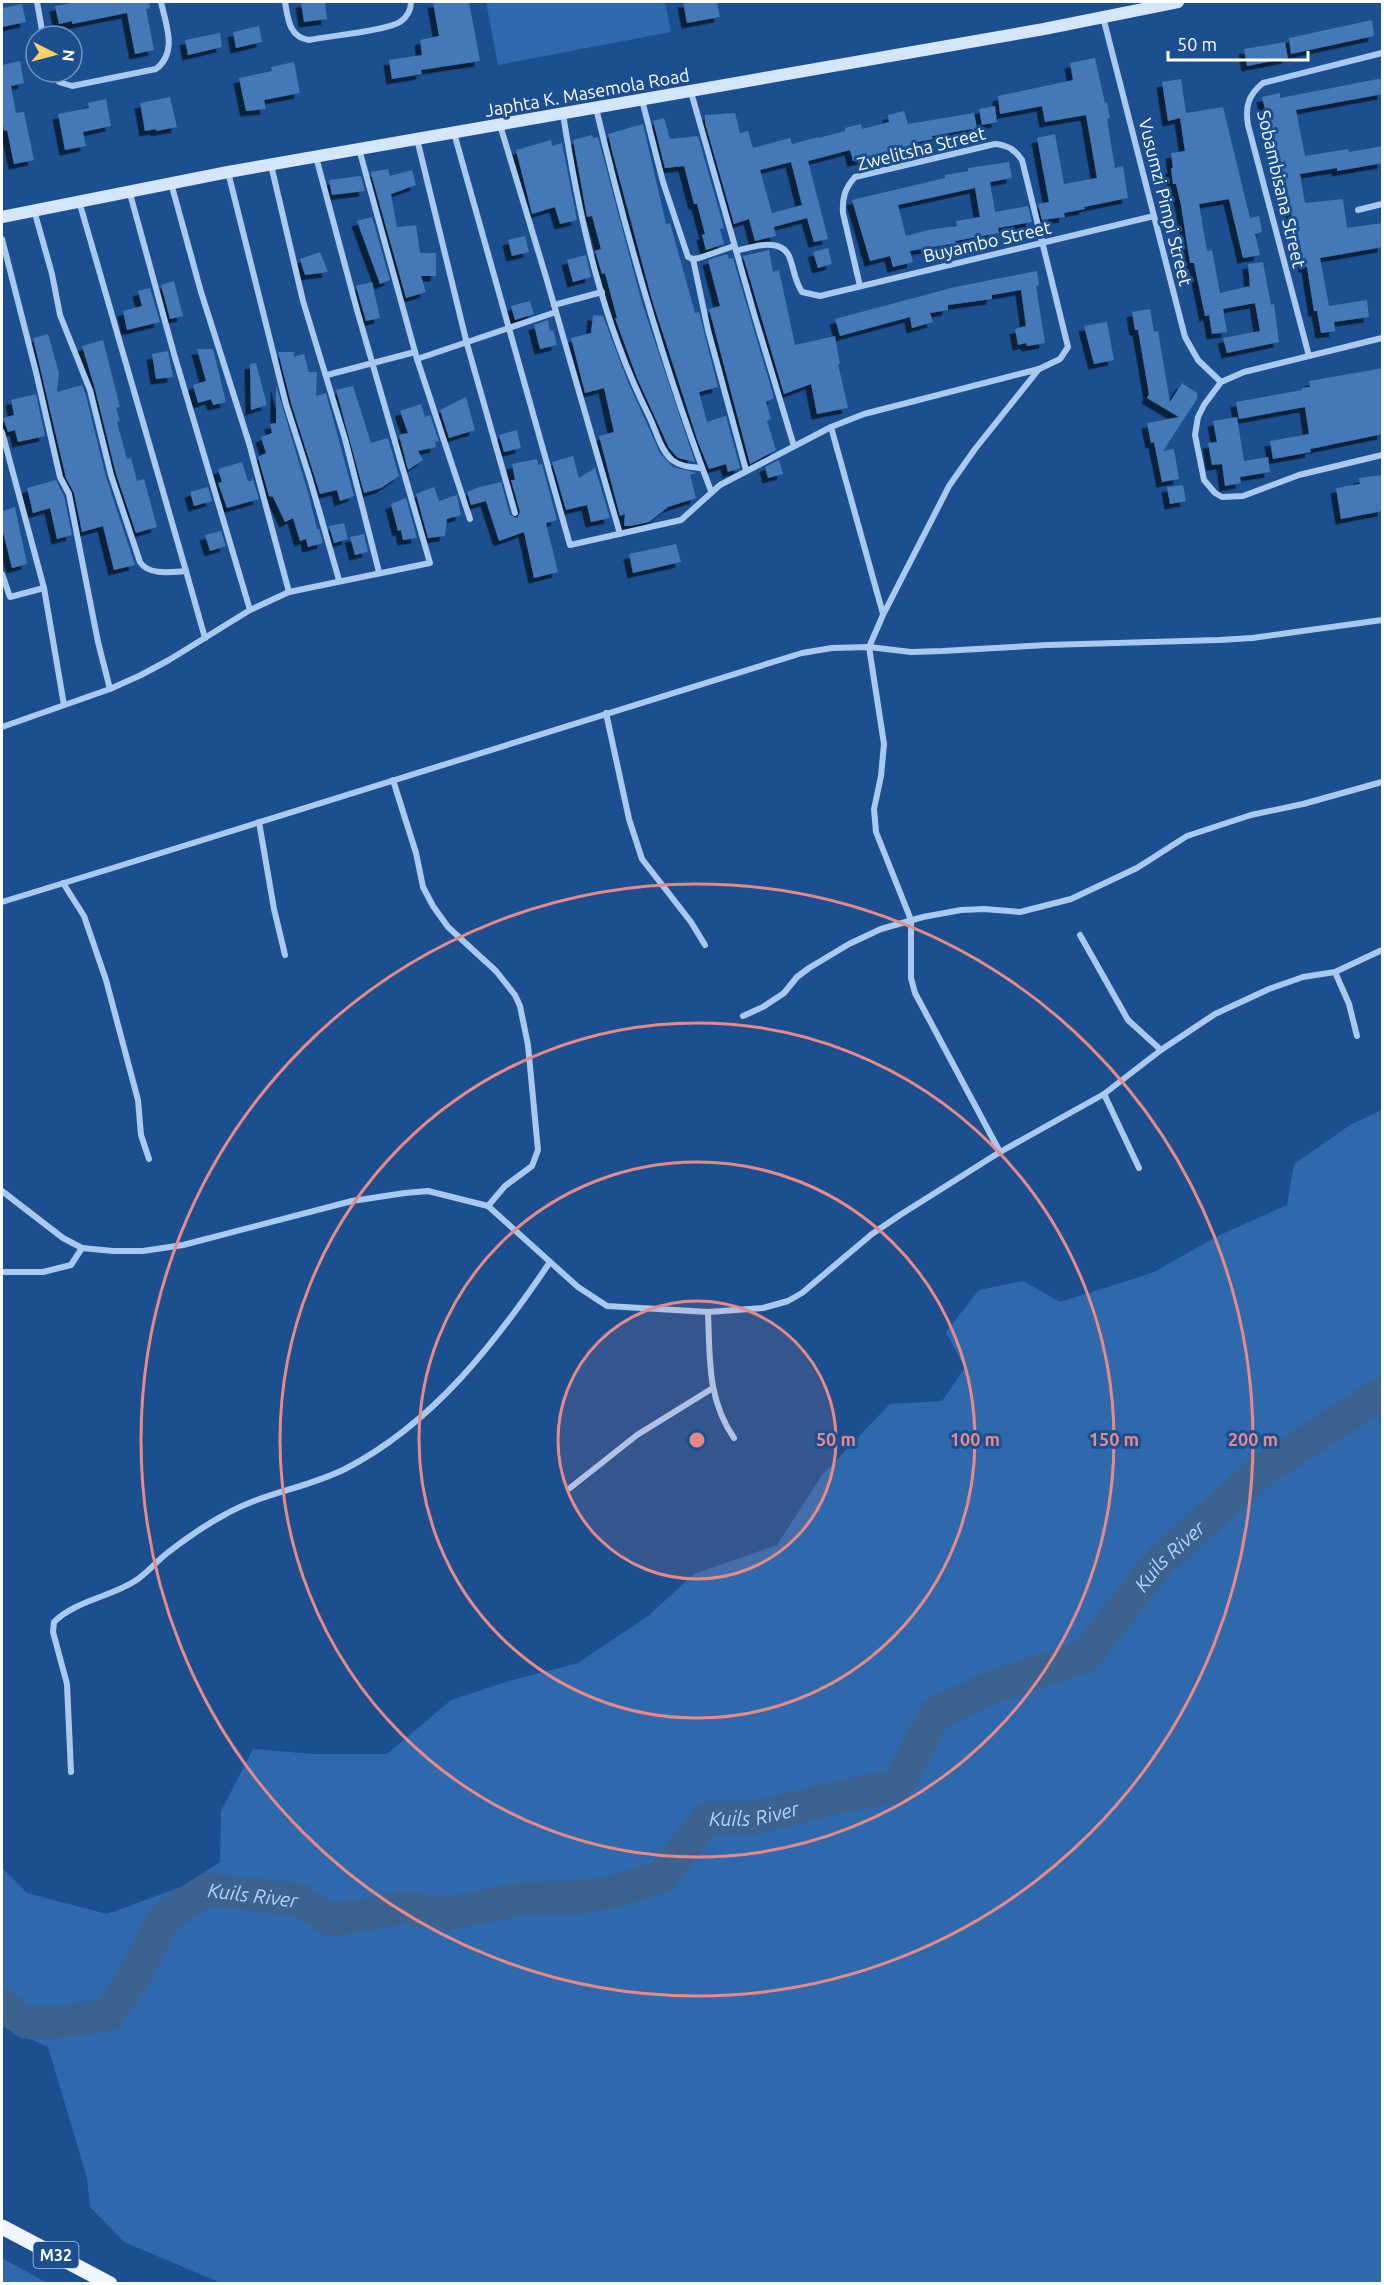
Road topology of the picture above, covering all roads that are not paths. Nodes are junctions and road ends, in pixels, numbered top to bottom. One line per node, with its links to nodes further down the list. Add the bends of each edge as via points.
1 (37, 2): 7 (street)
2 (161, 2): 11 (street, via 170,50 164,63 156,69)
3 (285, 2): 4 (street, via 294,33 309,40 392,25 405,17)
4 (411, 2)
5 (1178, 2): 6 (main road, Japhta K. Masemola Road)
6 (1103, 17): 12 (main road, Japhta K. Masemola Road); 29 (street, Vusumzi Pimpi Street)
7 (41, 24)
8 (1383, 54): 42 (street, Sobambisana Street, via 1263,83 1248,100 1248,125)
9 (66, 84): 10 (street)
10 (82, 84)
11 (84, 84)
12 (691, 92): 13 (main road, Japhta K. Masemola Road); 33 (street)
13 (642, 100): 14 (main road, Japhta K. Masemola Road); 34 (street, via 685,252)
14 (596, 108): 15 (main road, Japhta K. Masemola Road); 52 (street, via 646,302)
15 (563, 114): 16 (main road, Japhta K. Masemola Road); 36 (street, via 574,182)
16 (500, 125): 17 (main road, Japhta K. Masemola Road); 37 (street)
17 (454, 133): 18 (main road, Japhta K. Masemola Road); 38 (street)
18 (417, 139): 19 (main road, Japhta K. Masemola Road); 40 (street)
19 (359, 149): 20 (main road, Japhta K. Masemola Road); 41 (street)
20 (316, 156): 21 (main road, Japhta K. Masemola Road); 44 (street)
21 (271, 164): 22 (main road, Japhta K. Masemola Road); 46 (street, via 303,301)
22 (228, 172): 23 (main road, Japhta K. Masemola Road); 61 (street, via 286,404)
23 (171, 182): 24 (main road, Japhta K. Masemola Road); 63 (street, via 249,442)
24 (129, 190): 25 (main road, Japhta K. Masemola Road); 64 (street)
25 (78, 200): 27 (main road, Japhta K. Masemola Road); 58 (street)
26 (1383, 204): 28 (street)
27 (34, 210): 30 (main road, Japhta K. Masemola Road); 58 (street, via 60,315 90,390 111,475 140,562 143,568 153,571)
28 (1358, 210)
29 (1154, 216): 32 (street, Buyambo Street); 47 (street, Vusumzi Pimpi Street, via 1185,337 1198,360)
30 (2, 217)
31 (2, 239): 69 (street, via 60,477 69,494)
32 (1043, 243): 35 (street, Buyambo Street); 35 (street, Zwelitsha Street, via 1022,160 1010,147 995,144 863,175 849,184 842,201); 45 (street, Zwelitsha Street, via 1068,347 1060,359)
33 (735, 248): 34 (street); 35 (street, Buyambo Street, via 767,244 782,248 802,292 809,295); 50 (street)
34 (693, 260): 53 (street)
35 (860, 286)
36 (602, 292): 37 (street); 52 (street, via 633,385 667,454 680,465)
37 (555, 309): 38 (street); 57 (street)
38 (509, 329): 40 (street); 57 (street, via 570,545)
39 (1383, 338): 42 (street)
40 (467, 344): 43 (street); 55 (street)
41 (415, 352): 43 (street); 44 (street)
42 (1309, 356): 47 (street, via 1244,372)
43 (417, 360): 56 (street)
44 (372, 363): 46 (street); 59 (street, via 430,563)
45 (1040, 369): 48 (street, via 864,414); 65 (street, via 949,486)
46 (327, 375): 59 (street)
47 (1221, 382): 51 (street, via 1204,405 1195,444 1204,480 1222,497 1243,496 1299,475)
48 (831, 427): 50 (street); 65 (street)
49 (2, 432): 62 (street)
50 (794, 446): 53 (street)
51 (1383, 454)
52 (702, 468): 54 (street)
53 (746, 470): 54 (street)
54 (711, 491): 57 (street, via 681,520)
55 (514, 513)
56 (470, 519)
57 (620, 534)
58 (186, 571): 67 (street)
59 (379, 572): 61 (street)
60 (2, 574): 62 (street, via 10,597)
61 (339, 580): 63 (street)
62 (44, 588): 70 (street)
63 (289, 592): 64 (street)
64 (250, 610): 67 (street)
65 (883, 615): 68 (street)
66 (1383, 620): 68 (street, via 1252,638 911,652)
67 (205, 638): 69 (street)
68 (869, 647): 71 (street, via 802,653); 78 (street, via 884,744 874,822)
69 (110, 689): 70 (street)
70 (64, 705): 72 (street)
71 (606, 714): 73 (street); 80 (street, via 642,859)
72 (2, 727)
73 (393, 780): 75 (street); 92 (street, via 423,887 448,927 496,971 520,1006 528,1045 538,1150 532,1166 505,1186)
74 (1383, 782): 78 (street, via 1251,815 1188,836 1137,868 1071,899 1020,912 961,910)
75 (259, 822): 76 (street); 82 (street)
76 (63, 883): 77 (street); 89 (street, via 84,916 106,980 138,1100 141,1135)
77 (2, 902)
78 (910, 921): 84 (street, via 849,944 809,968 775,1000); 88 (street, via 915,993)
79 (1080, 935): 86 (street, via 1128,1020)
80 (705, 945)
81 (1383, 950): 83 (street)
82 (285, 955)
83 (1335, 972): 85 (street); 86 (street, via 1303,977 1241,1001)
84 (743, 1016)
85 (1357, 1036)
86 (1161, 1050): 87 (street)
87 (1104, 1094): 88 (street); 90 (street)
88 (1000, 1152): 96 (street, via 872,1234 823,1277 788,1301 764,1308)
89 (149, 1159)
90 (1139, 1168)
91 (2, 1191): 93 (street)
92 (488, 1206): 93 (street, via 428,1191 405,1193 352,1201 183,1245 143,1251); 94 (street)
93 (82, 1248): 95 (street, via 71,1265 43,1272)
94 (550, 1262): 96 (street, via 607,1306); 100 (street, via 478,1359 403,1432 343,1470 226,1514 165,1554 137,1579 54,1622 53,1632 67,1684)
95 (2, 1272)
96 (708, 1312): 97 (street)
97 (713, 1388): 98 (street, via 718,1412); 99 (street, via 637,1435)
98 (734, 1438)
99 (570, 1488)
100 (71, 1772)
101 (2, 2227): 102 (main road, M32)
102 (110, 2283)

